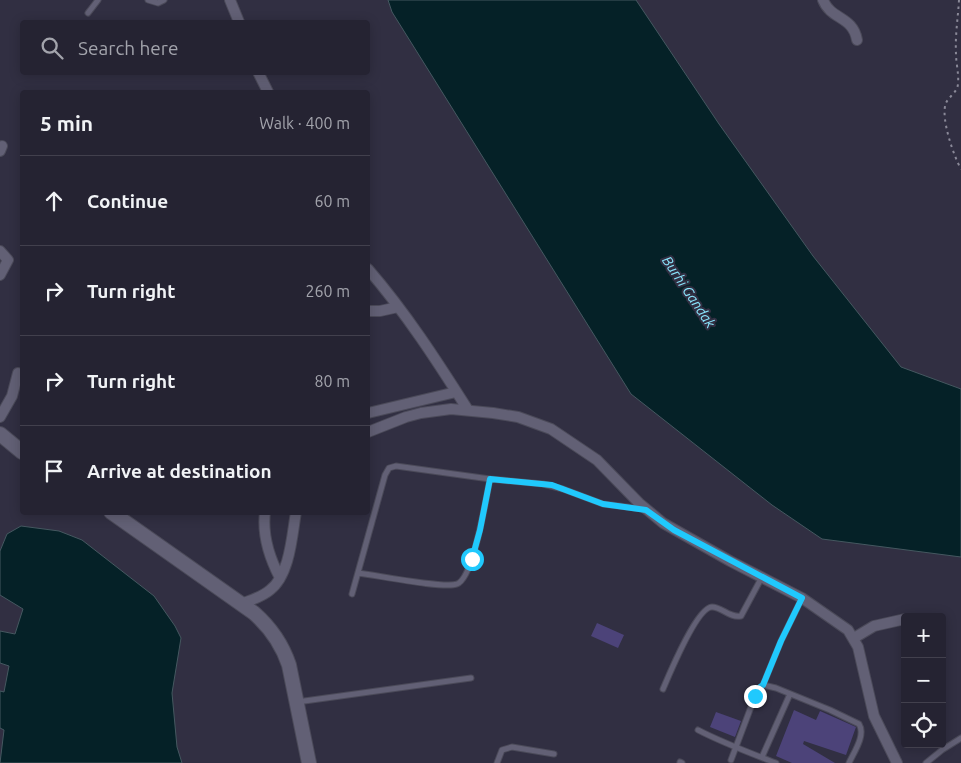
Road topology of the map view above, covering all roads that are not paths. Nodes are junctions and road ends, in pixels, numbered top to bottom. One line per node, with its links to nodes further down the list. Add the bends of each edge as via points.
1 (98, 0): 6 (lane)
2 (148, 0): 3 (lane, via 158,3)
3 (164, 0)
4 (230, 0): 7 (street)
5 (823, 0): 8 (street, via 826,6 853,26)
6 (88, 13)
7 (238, 20)
8 (857, 40)
9 (260, 75): 10 (street)
10 (267, 90)
11 (0, 251): 13 (street, via 8,260)
12 (370, 272): 14 (street)
13 (0, 275)
14 (398, 307): 15 (street); 17 (street)
15 (370, 311)
16 (18, 373): 20 (street, via 12,396)
17 (456, 392): 18 (street); 19 (street)
18 (468, 410): 21 (street, via 421,413); 25 (street, via 518,417 551,428 597,460)
19 (370, 413)
20 (0, 417)
21 (370, 431)
22 (0, 434): 23 (street)
23 (20, 450)
24 (490, 479): 25 (lane, via 552,485 603,504); 29 (lane, via 400,465 390,468 385,475); 29 (lane, via 480,530 464,580 458,584 442,584)
25 (646, 510): 30 (street, via 674,530)
26 (115, 515): 34 (street)
27 (265, 515): 31 (street, via 268,552)
28 (295, 515): 31 (street, via 288,558)
29 (358, 573): 32 (lane)
30 (762, 577): 33 (street); 39 (lane, via 741,616 732,616 712,607 700,614)
31 (280, 578): 34 (street, via 270,591)
32 (352, 594)
33 (802, 598): 36 (street, via 848,630); 38 (lane)
34 (241, 604): 41 (street, via 263,620 279,642 289,665)
35 (901, 620): 36 (street, via 874,626)
36 (854, 638): 52 (street, via 862,658 874,716)
37 (471, 678): 41 (lane)
38 (763, 685): 40 (lane); 44 (lane, via 757,691)
39 (663, 689)
40 (790, 694): 46 (lane); 51 (lane, via 859,724 861,736)
41 (297, 702): 48 (street)
42 (698, 730): 44 (lane)
43 (961, 738): 53 (lane)
44 (736, 746): 46 (lane); 47 (lane)
45 (554, 754): 49 (lane, via 512,747 502,750)
46 (762, 758): 50 (lane)
47 (731, 760)
48 (309, 763)
49 (496, 763)
50 (776, 763)
51 (849, 763)
52 (898, 763)
53 (926, 763)

